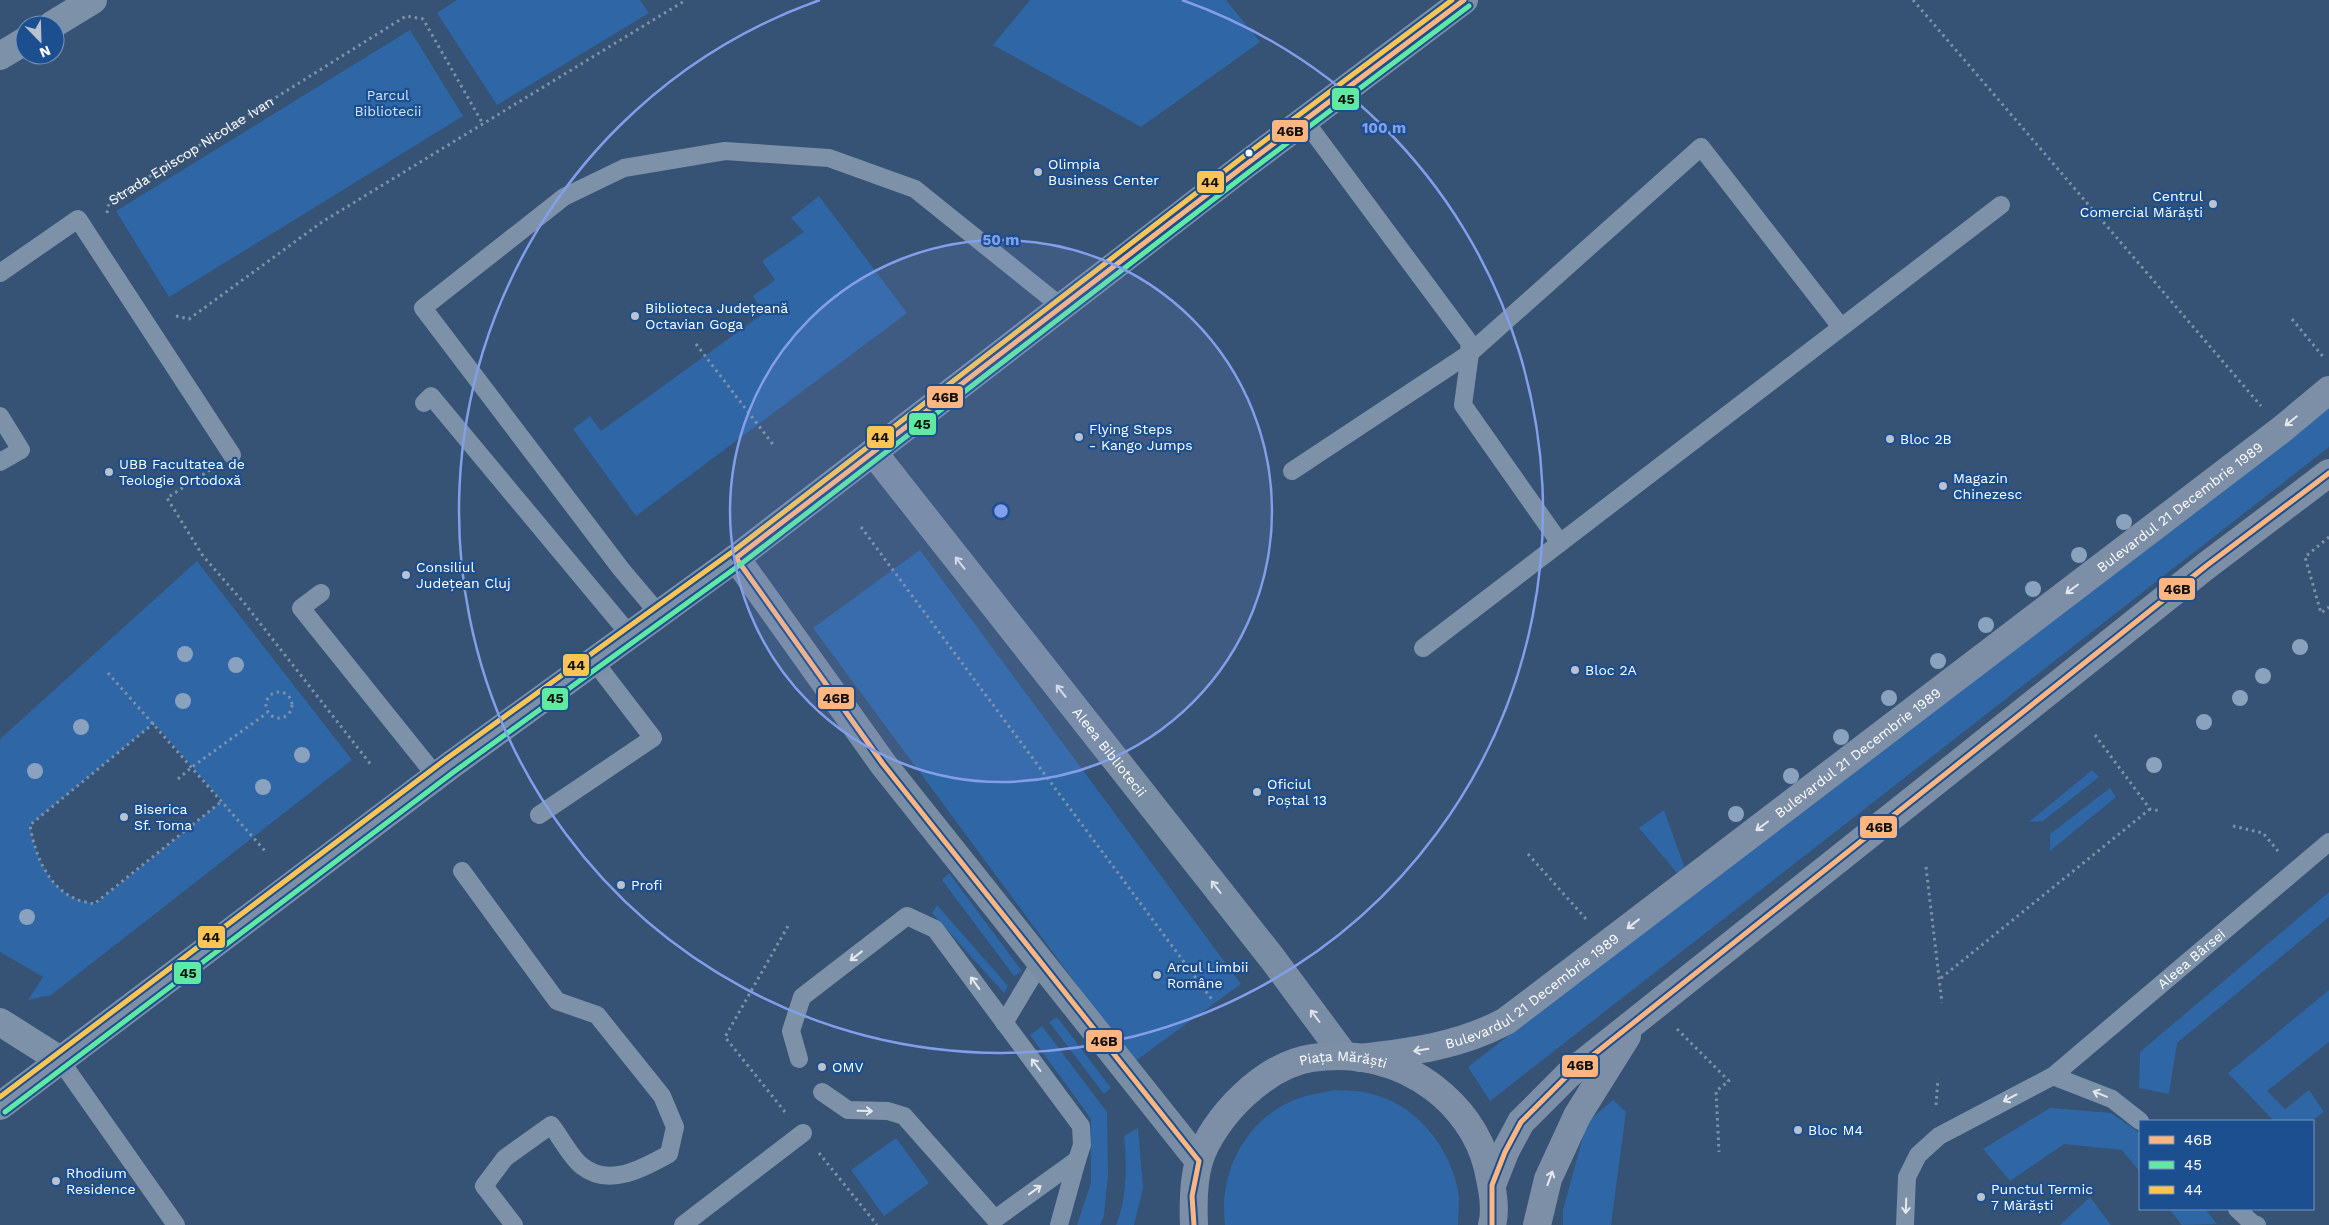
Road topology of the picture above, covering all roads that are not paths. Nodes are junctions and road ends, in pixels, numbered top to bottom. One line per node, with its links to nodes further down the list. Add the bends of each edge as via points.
1 (93, 0): 3 (street)
2 (1464, 0): 6 (main road)
3 (65, 17)
4 (15, 47): 5 (street)
5 (0, 56)
6 (1305, 121): 9 (main road); 11 (lane, via 1469,342)
7 (2001, 205): 10 (lane)
8 (0, 273): 16 (lane, via 78,218)
9 (1062, 308): 15 (main road); 23 (lane, via 915,189 829,158 725,151 624,168 564,197 423,308 620,568)
10 (1841, 327): 11 (lane, via 1701,147); 20 (lane)
11 (1470, 353): 18 (lane); 20 (lane, via 1463,405)
12 (2329, 390): 35 (main road, Bulevardul 21 Decembrie 1989, one-way to 35, via 2281,430 1506,1021 1489,1031 1436,1047)
13 (424, 403): 24 (lane, via 431,396)
14 (0, 416): 17 (lane, via 21,450)
15 (873, 452): 21 (main road); 35 (main road, Aleea Bibliotecii, one-way to 15)
16 (232, 455)
17 (0, 462)
18 (1292, 471)
19 (2329, 473): 32 (main road, via 2199,572)
20 (1560, 543): 25 (lane)
21 (736, 558): 23 (main road); 31 (main road, via 883,764)
22 (321, 593): 27 (lane, via 301,608)
23 (659, 614): 24 (main road)
24 (630, 634): 26 (main road)
25 (1423, 648)
26 (594, 661): 27 (main road); 28 (lane, via 652,738)
27 (436, 776): 37 (main road)
28 (539, 815)
29 (2329, 842): 38 (lane, Aleea Bârsei)
30 (462, 872): 49 (lane, via 557,1001 597,1015 662,1096 675,1127 669,1154 640,1170 603,1177 581,1166 551,1125 505,1158 484,1186)
31 (1040, 963): 34 (lane); 44 (main road)
32 (1647, 1011): 45 (main road, via 1568,1075 1521,1122); 53 (main road, one-way to 32, via 1548,1179 1577,1116)
33 (0, 1022): 37 (street)
34 (1004, 1023): 36 (lane, one-way to 36, via 935,929 907,916 802,997 790,1031); 43 (lane, one-way to 34, via 1082,1145 1081,1126)
35 (1352, 1056): 44 (main road, Piața Mărăști, via 1310,1058 1263,1080 1236,1102 1214,1129); 45 (main road, Piața Mărăști, via 1391,1064 1421,1078 1447,1098 1468,1124 1484,1153)
36 (799, 1059)
37 (60, 1060): 40 (main road); 48 (lane)
38 (2053, 1076): 41 (lane, one-way to 38, via 2112,1099); 54 (lane, Aleea Bârsei, one-way to 54, via 1939,1136 1918,1155 1907,1178)
39 (822, 1092): 43 (lane, one-way to 43, via 848,1110 888,1111 904,1116 995,1219)
40 (0, 1106)
41 (2139, 1120)
42 (803, 1133): 50 (lane)
43 (1077, 1160): 51 (lane)
44 (1199, 1161): 52 (main road, Piața Mărăști, via 1192,1196)
45 (1492, 1185): 47 (main road, Piața Mărăști)
46 (2238, 1210): 55 (lane)
47 (1492, 1224)
48 (176, 1225)
49 (514, 1225)
50 (683, 1225)
51 (1059, 1225)
52 (1194, 1225)
53 (1537, 1225)
54 (1905, 1225)
55 (2257, 1225)

